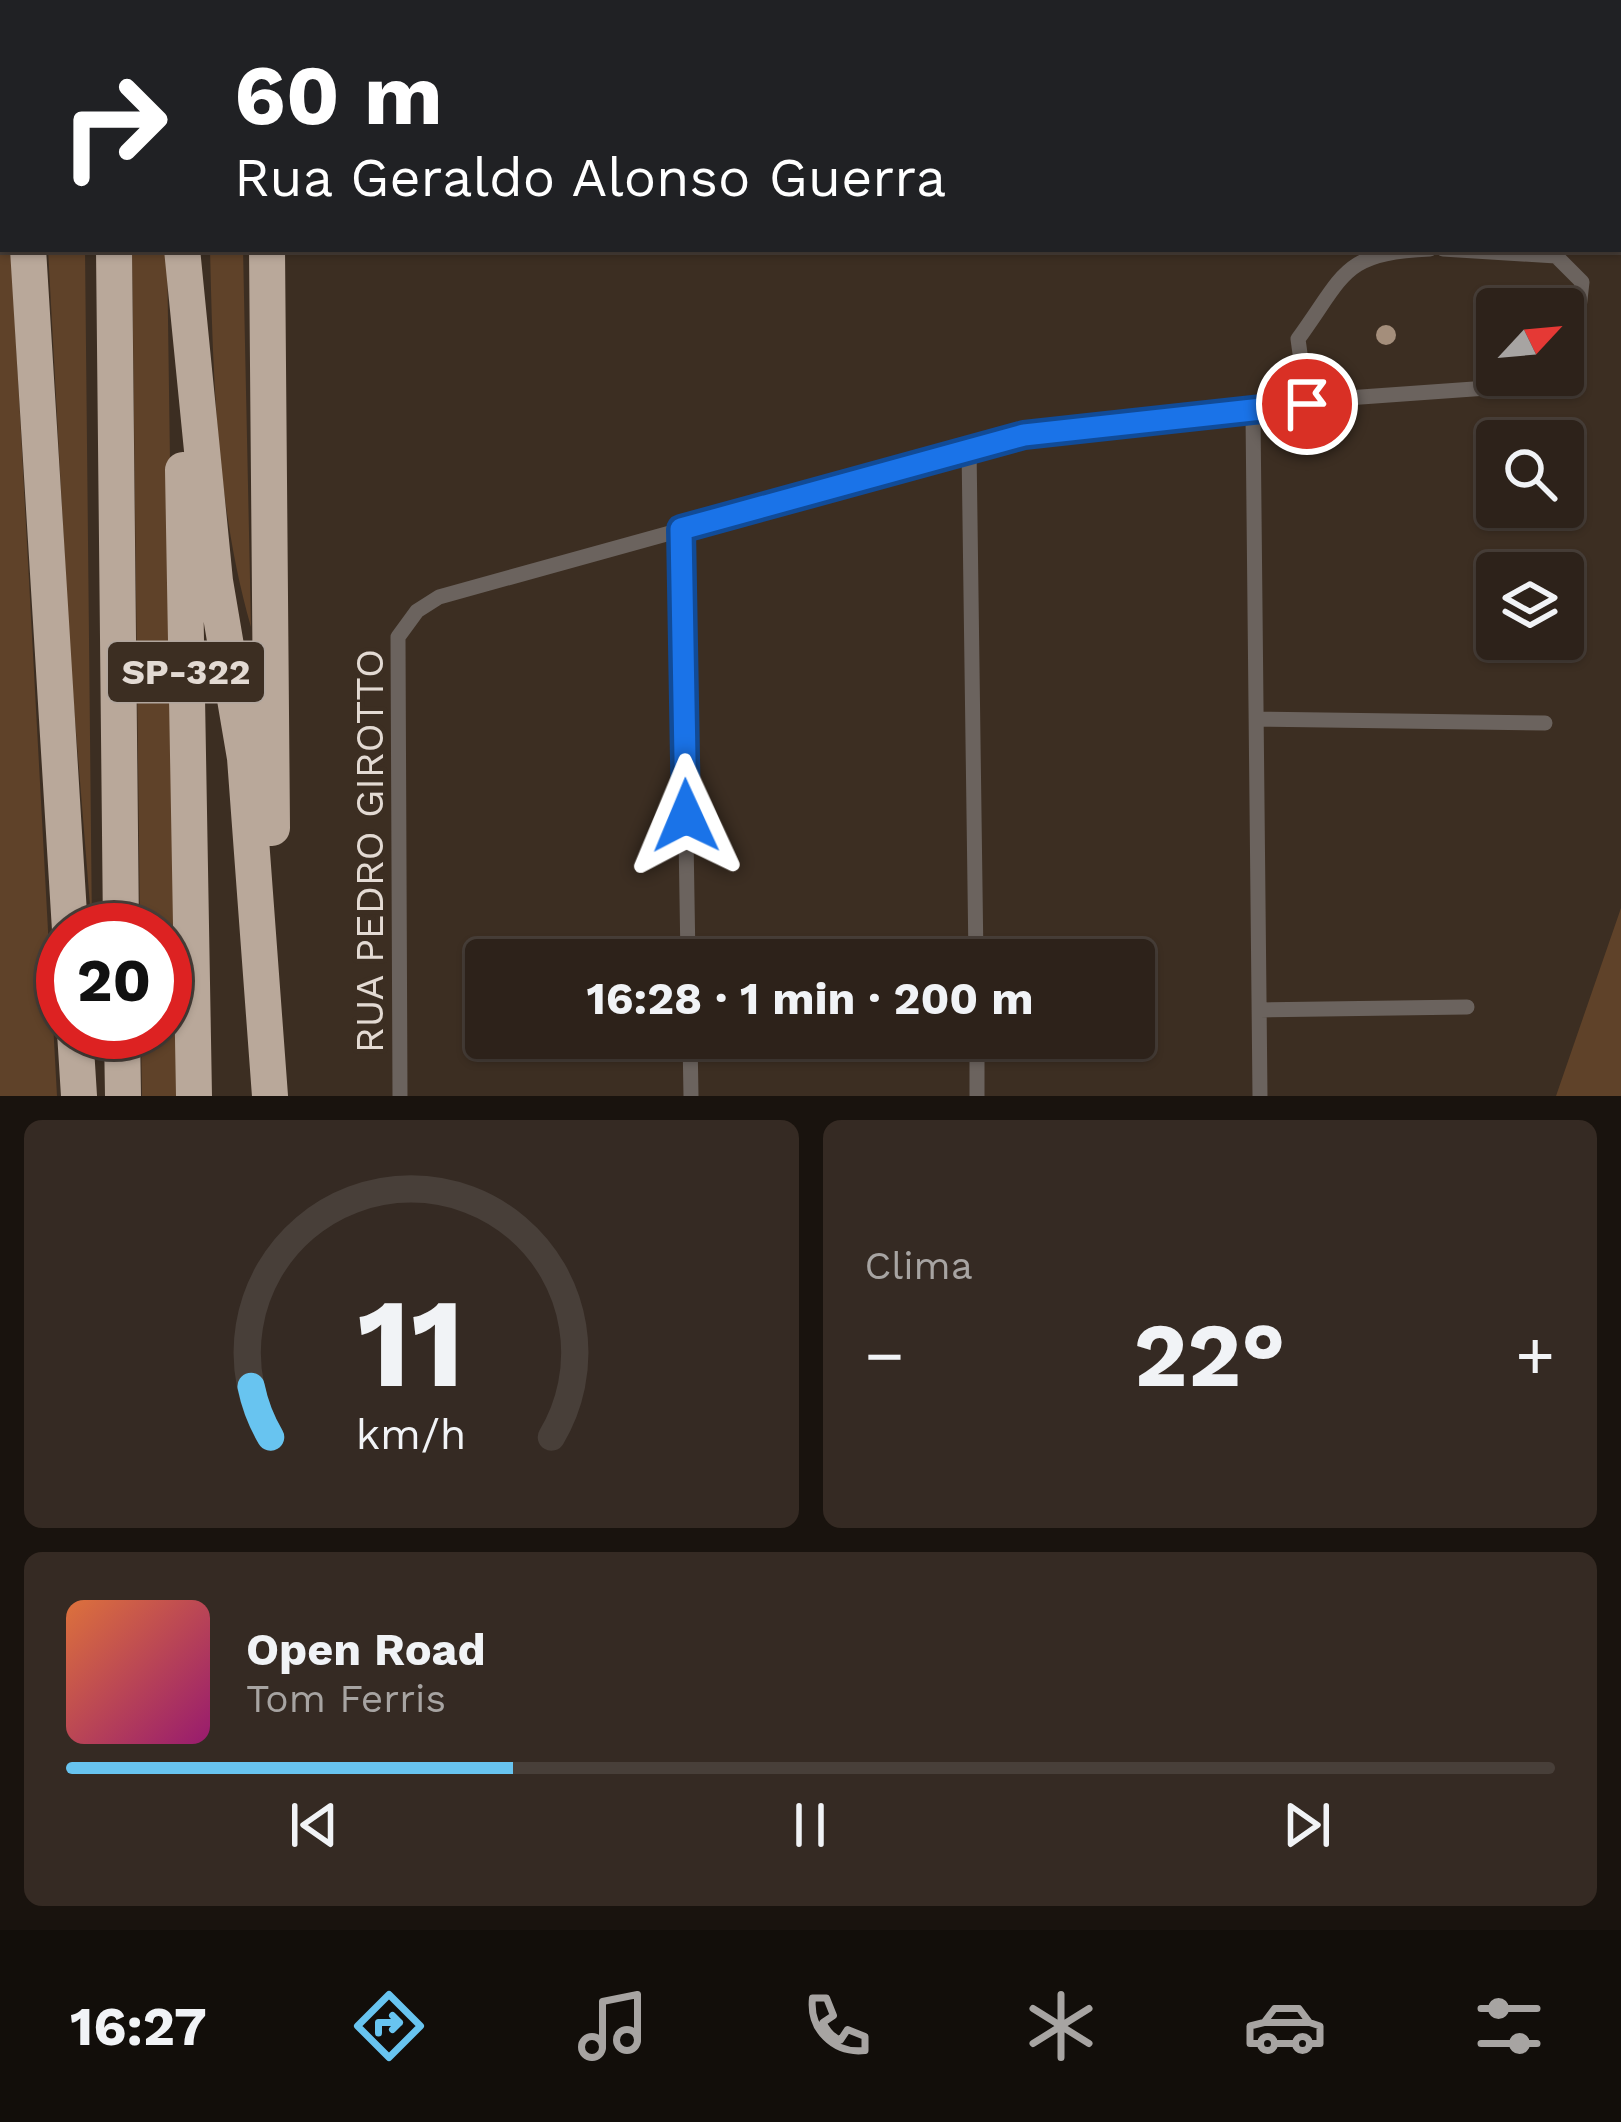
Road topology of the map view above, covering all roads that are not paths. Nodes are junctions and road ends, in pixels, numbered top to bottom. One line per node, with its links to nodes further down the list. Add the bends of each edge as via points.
1 (28, 252): 16 (highway)
2 (114, 252): 17 (highway, SP-322)
3 (180, 252): 28 (highway, SP-322)
4 (180, 252): 29 (highway, via 215,580 245,758)
5 (267, 252): 29 (highway)
6 (1388, 252): 10 (lane, via 1354,262 1298,339)
7 (1491, 252): 8 (lane, via 1556,256)
8 (1581, 288)
9 (1476, 390): 10 (lane)
10 (1307, 404): 11 (lane)
11 (1253, 414): 12 (lane); 14 (lane)
12 (969, 447): 13 (lane); 19 (lane)
13 (681, 529): 18 (lane); 30 (lane, RUA PEDRO GIROTTO, via 439,597 398,637)
14 (1259, 719): 15 (lane); 21 (lane)
15 (1545, 723)
16 (68, 903)
17 (121, 903)
18 (688, 939)
19 (976, 939)
20 (1467, 1006): 21 (lane)
21 (1260, 1010): 33 (lane)
22 (77, 1059): 26 (highway)
23 (122, 1059): 27 (highway)
24 (690, 1059): 31 (lane)
25 (976, 1059): 32 (lane)
26 (79, 1096)
27 (123, 1096)
28 (194, 1096)
29 (270, 1096)
30 (400, 1096)
31 (691, 1096)
32 (977, 1096)
33 (1260, 1096)

